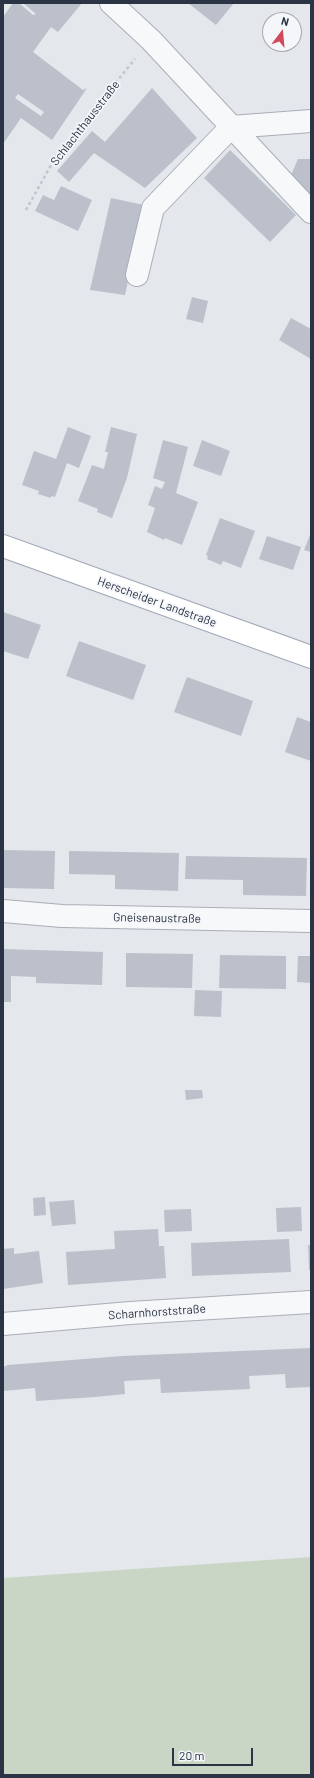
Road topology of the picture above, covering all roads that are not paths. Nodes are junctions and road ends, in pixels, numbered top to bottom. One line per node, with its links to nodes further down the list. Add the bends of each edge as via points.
1 (111, 3): 3 (street, via 151,40)
2 (311, 121): 3 (street)
3 (231, 127): 4 (street); 5 (street, via 153,208)
4 (311, 212)
5 (137, 274)
6 (3, 546): 7 (main road, Herscheider Landstraße)
7 (311, 657)
8 (3, 911): 9 (street, Gneisenaustraße, via 62,916)
9 (311, 921)
10 (311, 1302): 11 (street, Scharnhorststraße)
11 (3, 1324)

